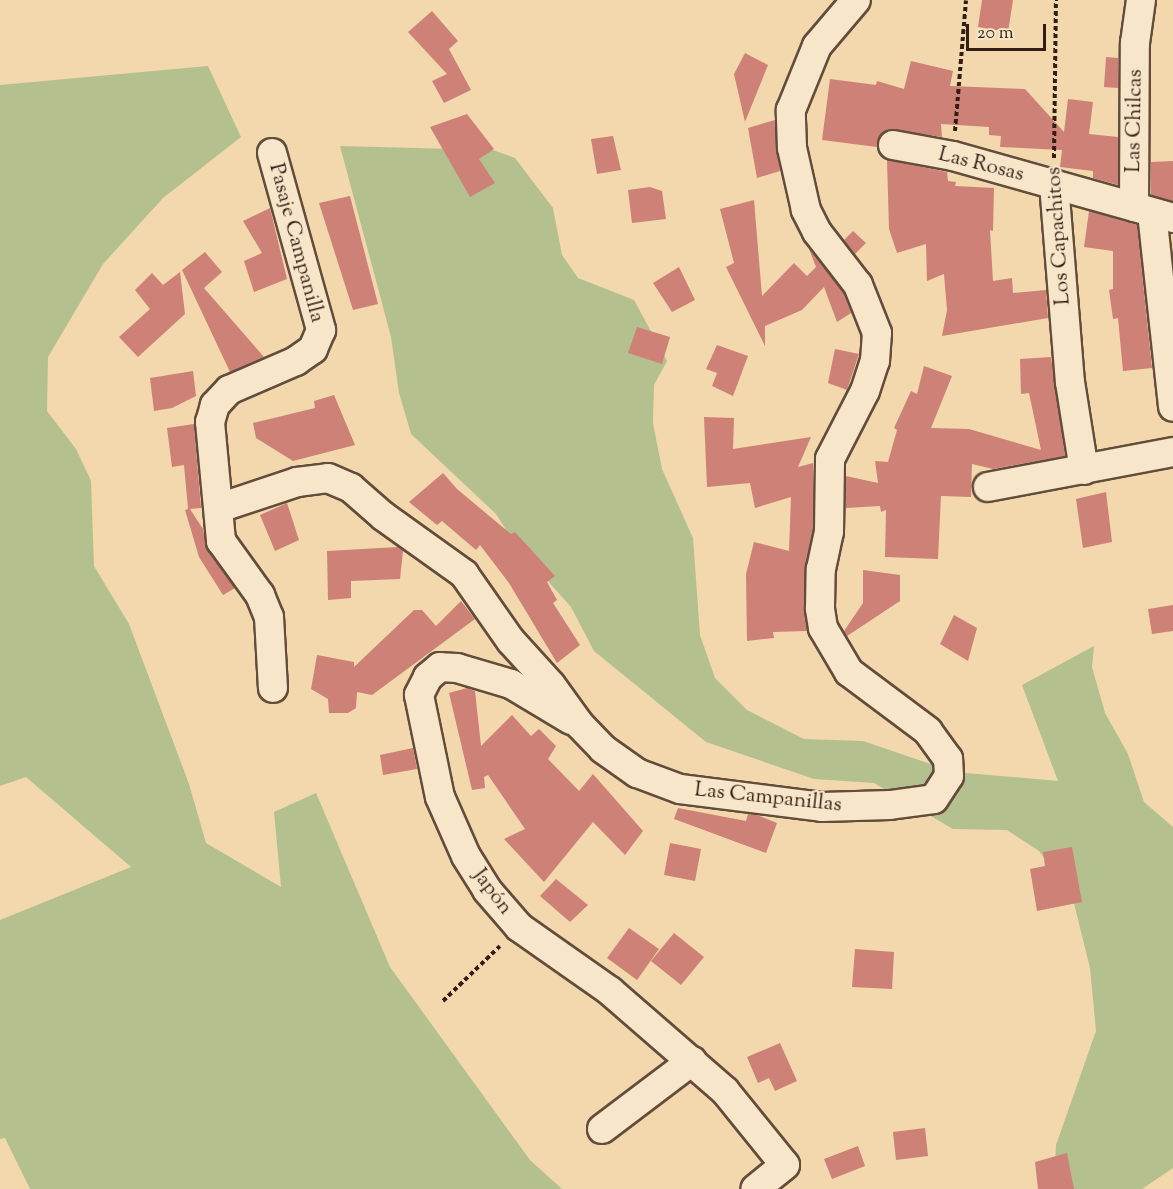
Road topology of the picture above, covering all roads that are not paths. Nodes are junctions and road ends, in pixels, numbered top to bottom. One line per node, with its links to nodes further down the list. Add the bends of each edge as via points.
1 (856, 0): 13 (street, Las Campanillas, via 817,46 791,110 792,148 806,210 817,232 858,285 878,333 875,361 865,391 830,459 829,532 821,569 820,608 823,628 849,672 928,731 948,759 949,776 934,799 890,806 822,807 691,790 637,773 603,749)
2 (1141, 0): 6 (street, Las Chilcas, via 1135,43)
3 (892, 145): 5 (street, Las Rosas, via 953,156)
4 (272, 153): 11 (street, Pasaje Campanilla, via 321,330 313,349 230,390 214,405 210,422)
5 (1054, 183): 6 (street, Las Rosas); 9 (street, Los Capachitos, via 1070,382)
6 (1153, 213): 7 (street, Las Chilcas)
7 (1173, 408)
8 (1173, 452): 9 (street)
9 (1084, 470): 10 (street)
10 (988, 487)
11 (219, 508): 12 (street, Pasaje Campanilla, via 221,541 260,595 269,617); 13 (street, Las Campanillas, via 297,482 328,477 351,488 464,574 511,641 552,685)
12 (273, 688)
13 (580, 726): 14 (street, Japón, via 511,684 457,668 440,667 422,685 419,695 440,797 466,856 487,890 519,927 610,991)
14 (692, 1061): 15 (street); 16 (street, Japón, via 725,1091 785,1165)
15 (602, 1129)
16 (755, 1189)

